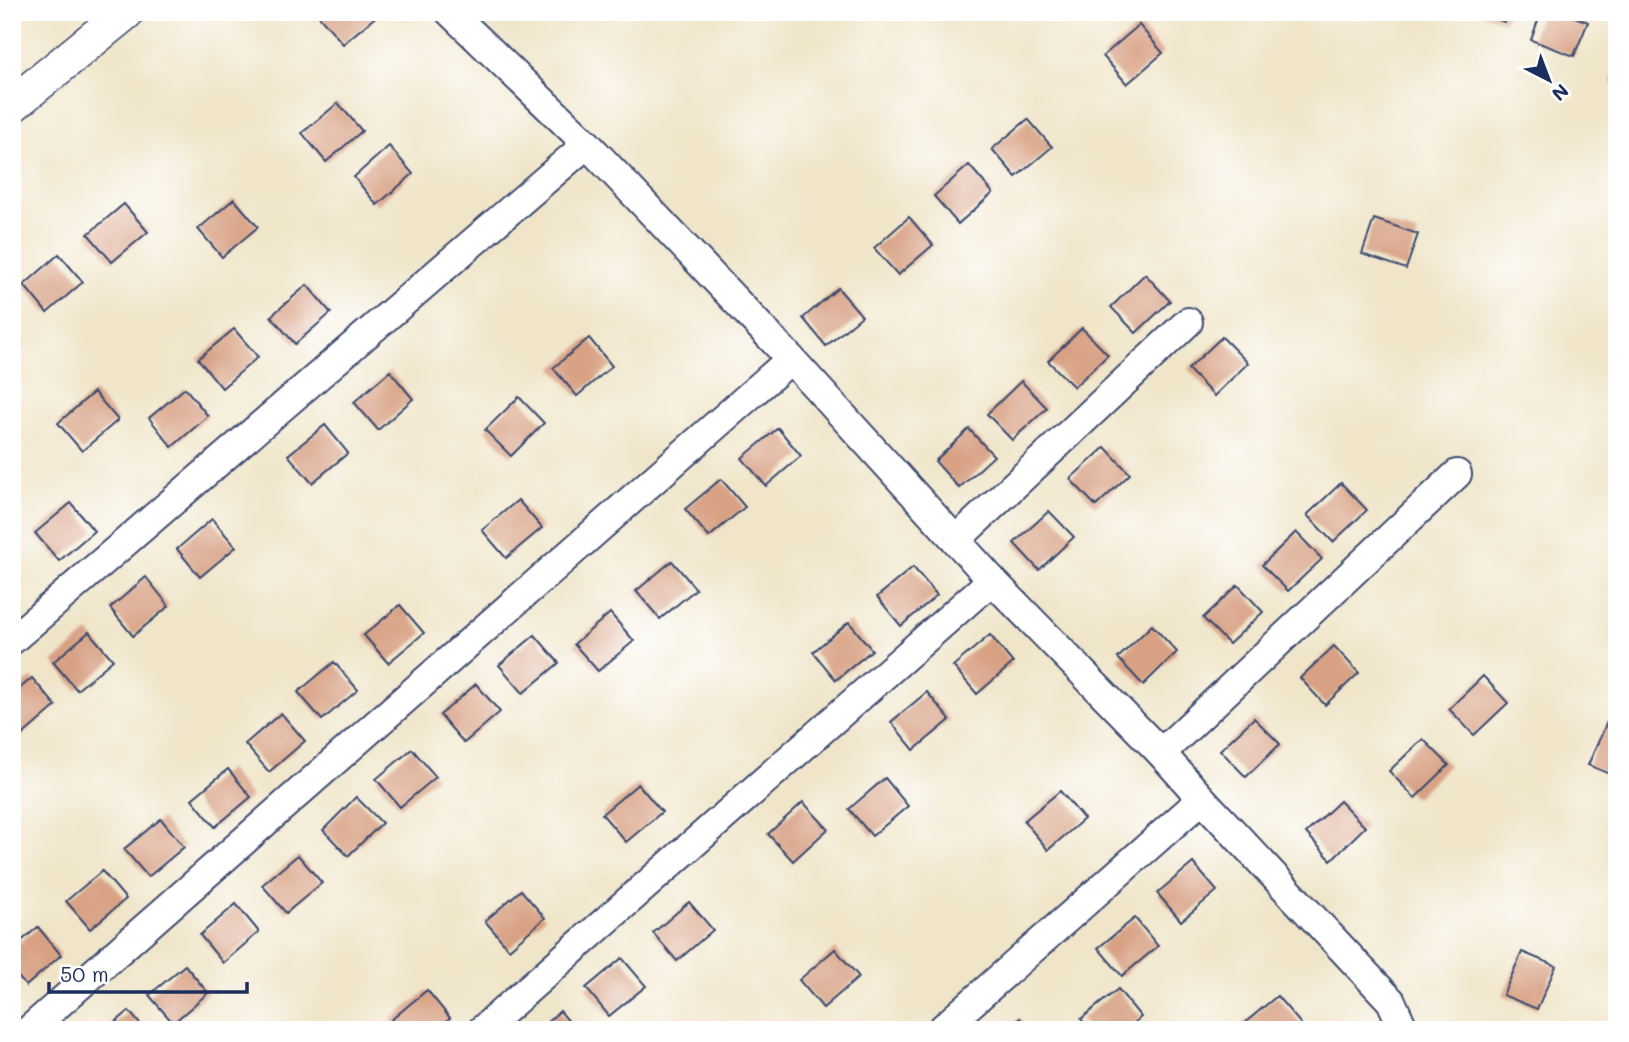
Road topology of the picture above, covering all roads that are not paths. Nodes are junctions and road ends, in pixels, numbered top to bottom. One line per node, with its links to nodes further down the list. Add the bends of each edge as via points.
1 (126, 12): 3 (main road)
2 (450, 12): 4 (street)
3 (12, 105)
4 (587, 144): 6 (street); 10 (street)
5 (1188, 322): 8 (street)
6 (791, 359): 8 (street); 14 (street)
7 (1457, 474): 11 (street)
8 (956, 540): 9 (street)
9 (992, 580): 11 (street); 15 (street)
10 (12, 640)
11 (1161, 753): 12 (street)
12 (1202, 799): 13 (street, via 1391,1001); 16 (street)
13 (1402, 1028)
14 (29, 1030)
15 (482, 1030)
16 (941, 1030)

